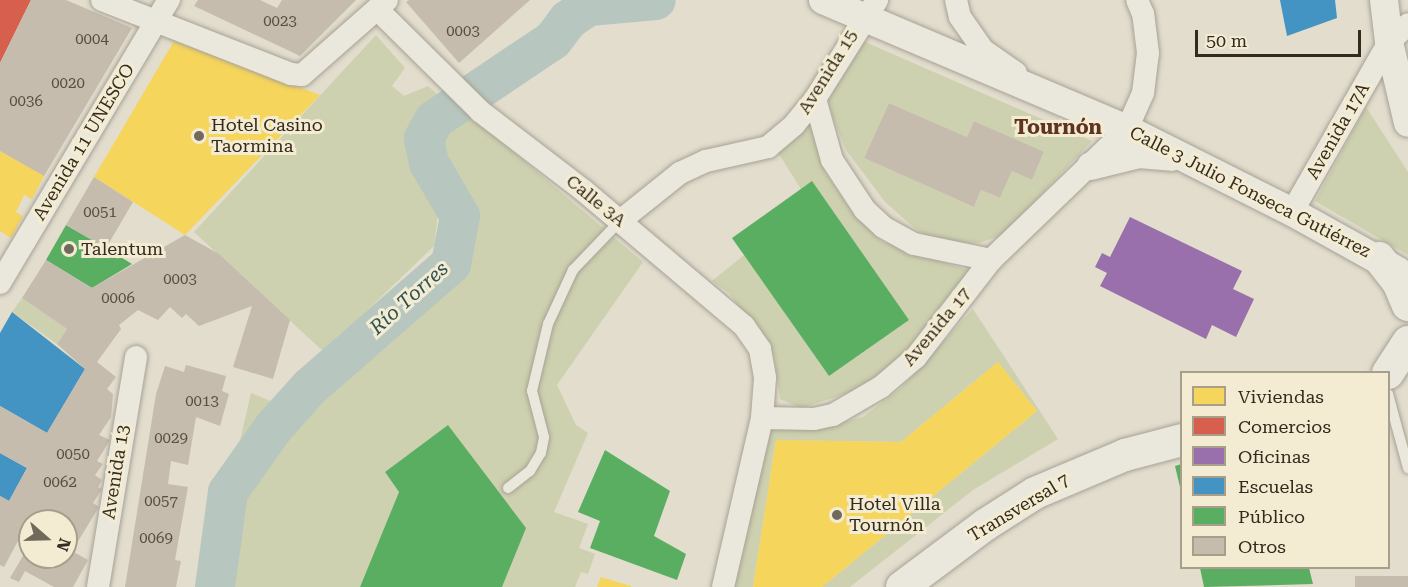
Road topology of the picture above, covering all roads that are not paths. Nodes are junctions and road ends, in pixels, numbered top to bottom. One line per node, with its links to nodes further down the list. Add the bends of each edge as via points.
1 (102, 0): 9 (street)
2 (169, 0): 9 (street, Avenida 11 UNESCO)
3 (823, 0): 8 (street, Calle 3 Julio Fonseca Gutiérrez)
4 (956, 0): 11 (street, via 960,17 983,50)
5 (1137, 0): 14 (street, Avenida 17, via 1143,14 1148,53 1143,93)
6 (1384, 0): 10 (street)
7 (382, 5): 9 (street, via 302,75); 18 (street, Calle 3A, via 444,79)
8 (870, 9): 11 (street, Calle 3 Julio Fonseca Gutiérrez); 12 (street, Avenida 15)
9 (154, 23): 21 (street, Avenida 11 UNESCO)
10 (1398, 33): 13 (street); 17 (street, Avenida 17A)
11 (1046, 93): 14 (street, Calle 3 Julio Fonseca Gutiérrez)
12 (815, 99): 18 (street, Avenida 15, via 768,147 706,161 680,173 651,192); 20 (street, via 832,160 865,210 883,227 914,244)
13 (1408, 123)
14 (1127, 129): 15 (street, Calle 3 Julio Fonseca Gutiérrez); 16 (street, Avenida 17)
15 (1187, 161): 16 (street, via 1139,154); 17 (street, Calle 3 Julio Fonseca Gutiérrez)
16 (1092, 166): 20 (street, Avenida 17)
17 (1292, 212): 19 (street, Calle 3 Julio Fonseca Gutiérrez)
18 (620, 221): 30 (street, Calle 3A, via 744,326 760,349 765,378); 34 (lane, via 573,270 548,324 532,391 544,438 541,453 530,471)
19 (1379, 258): 22 (street, Calle 3 Julio Fonseca Gutiérrez); 23 (main road, via 1398,282)
20 (991, 260): 30 (street, Avenida 17, via 916,357 881,387 833,415 814,419)
21 (3, 272)
22 (1408, 277)
23 (1408, 305)
24 (1408, 342): 27 (main road)
25 (135, 357): 35 (street, Avenida 13)
26 (1408, 370): 28 (main road)
27 (1390, 371)
28 (1390, 378)
29 (1390, 396): 31 (lane)
30 (762, 418): 36 (street)
31 (1402, 425): 33 (lane)
32 (1180, 441): 37 (main road, Transversal 7, via 1125,455 1035,493)
33 (1408, 468)
34 (508, 488)
35 (98, 587)
36 (723, 587)
37 (902, 587)

